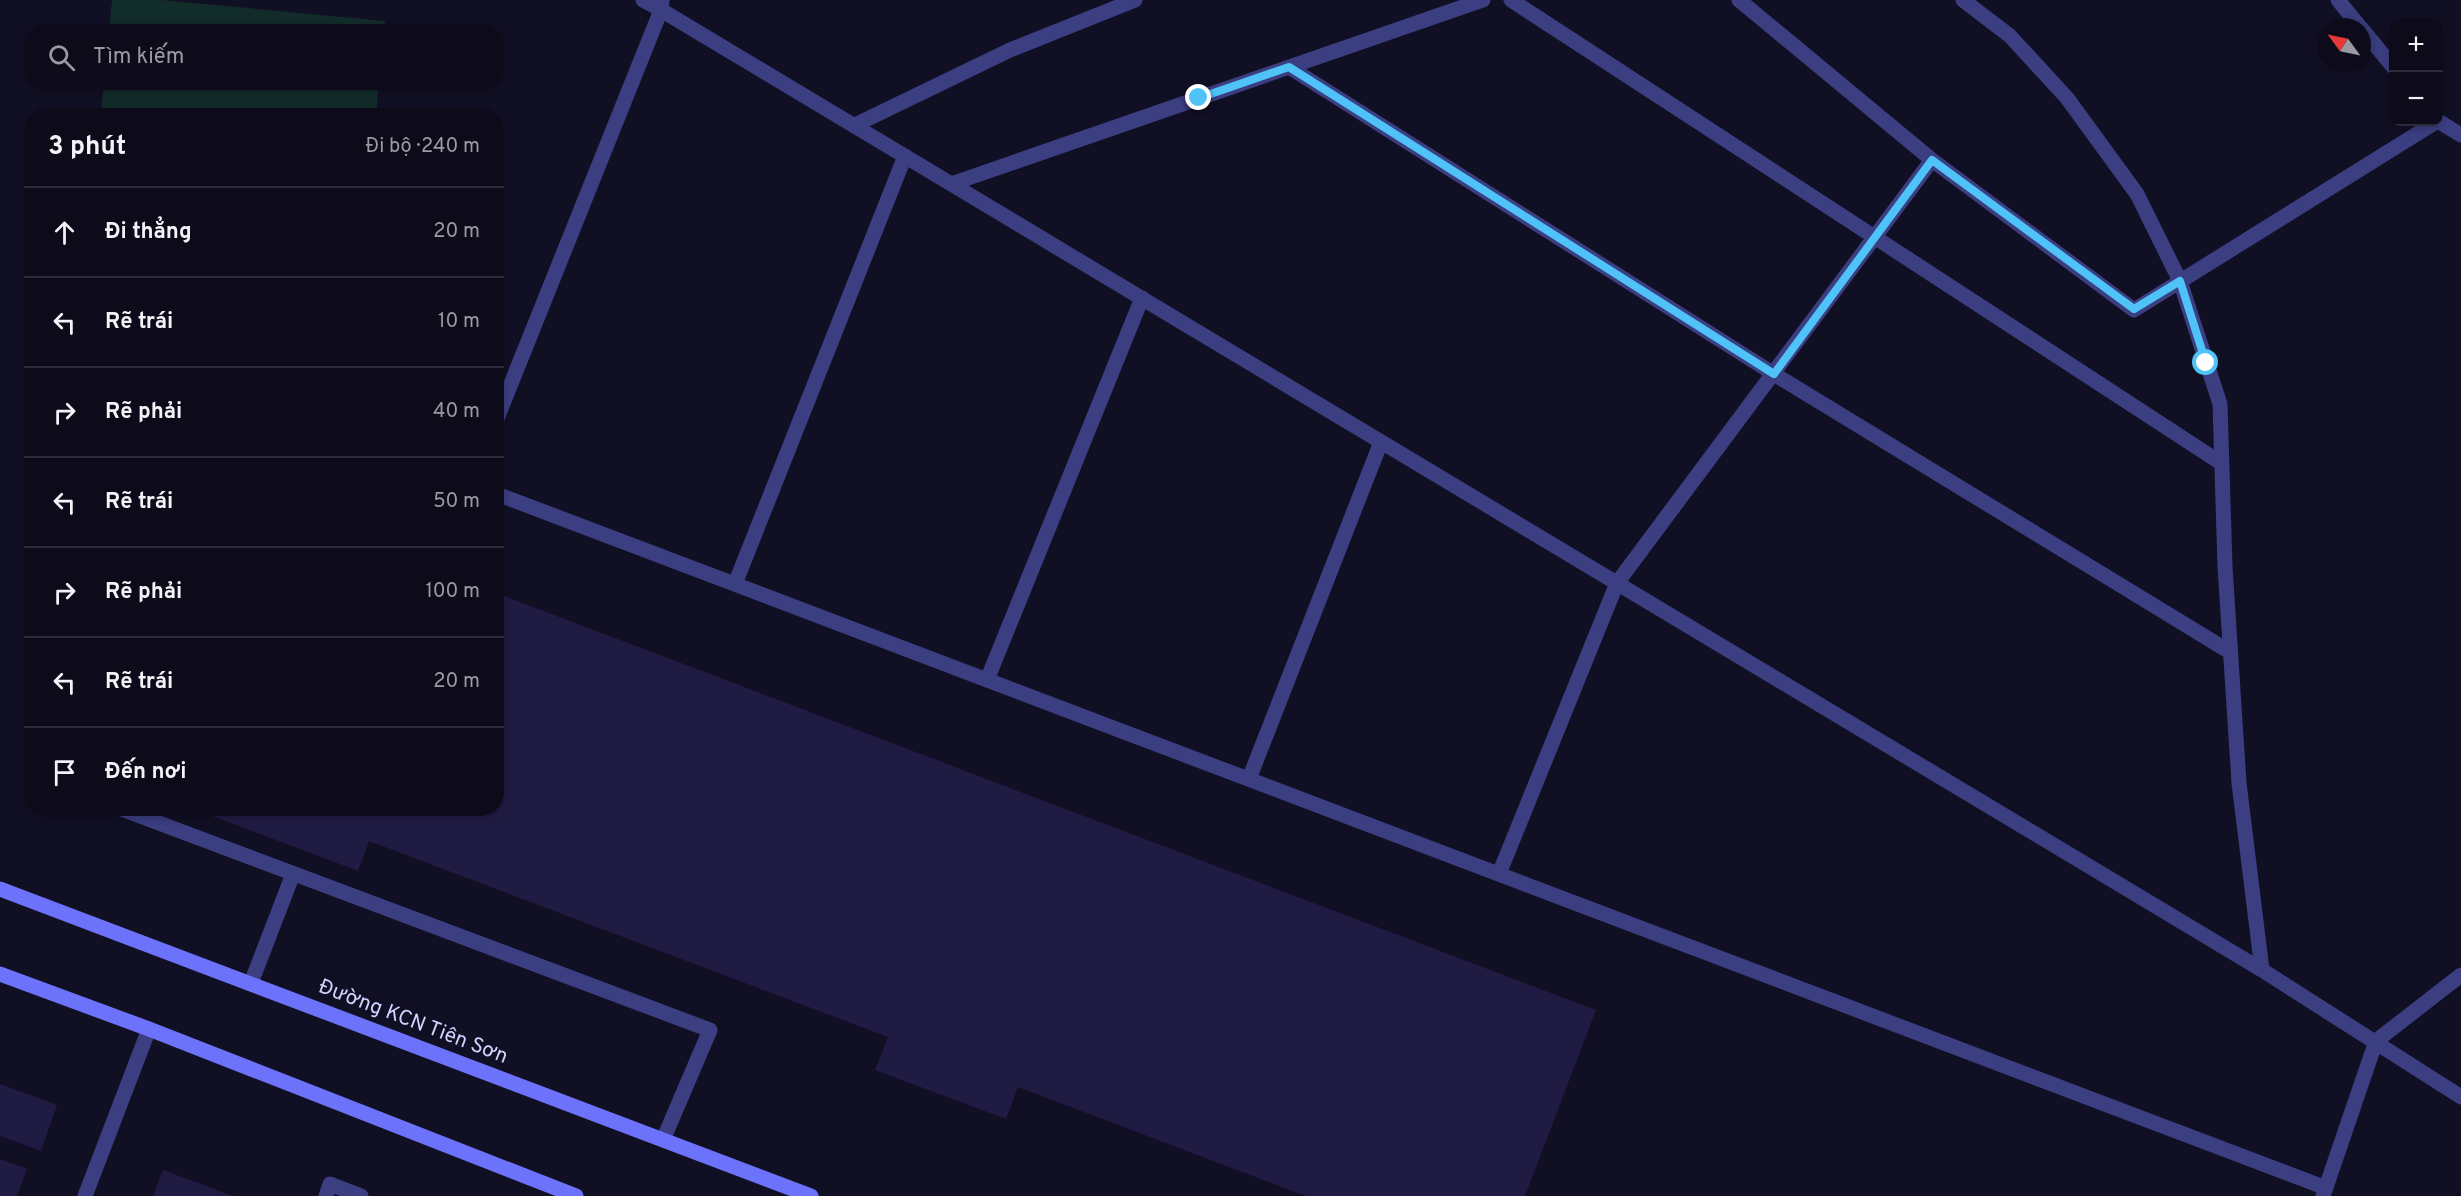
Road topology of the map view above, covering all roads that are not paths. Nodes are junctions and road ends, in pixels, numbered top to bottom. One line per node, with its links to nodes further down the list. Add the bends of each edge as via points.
1 (643, 0): 8 (street)
2 (1135, 0): 14 (street, via 1010,50)
3 (1483, 0): 12 (street)
4 (1511, 0): 20 (street)
5 (1739, 0): 18 (street)
6 (1963, 0): 21 (street, via 2010,36 2067,98 2137,194)
7 (2338, 0): 9 (street)
8 (661, 5): 14 (street); 24 (street)
9 (2353, 18)
10 (2371, 40): 11 (street)
11 (2389, 62)
12 (1289, 67): 19 (street); 23 (street)
13 (2443, 124): 16 (street)
14 (855, 125): 17 (street)
15 (2429, 126): 21 (street)
16 (2461, 135)
17 (905, 156): 19 (street); 29 (street)
18 (1932, 160): 20 (street); 21 (street, via 2134,309)
19 (951, 184): 22 (street)
20 (1875, 237): 23 (street); 26 (street)
21 (2180, 281): 26 (street, via 2220,404)
22 (1142, 298): 25 (street); 31 (street)
23 (1774, 374): 28 (street); 30 (street)
24 (504, 401)
25 (1381, 442): 28 (street); 32 (street)
26 (2222, 463): 30 (street)
27 (504, 496): 29 (street)
28 (1617, 583): 35 (street); 37 (street)
29 (735, 584): 31 (street)
30 (2230, 652): 37 (street, via 2239,783)
31 (987, 680): 32 (street)
32 (1249, 779): 35 (street)
33 (140, 816): 34 (street)
34 (293, 874): 40 (street); 44 (street, via 710,1030)
35 (1499, 874): 45 (street)
36 (0, 888): 40 (main road, Đường KCN Tiên Sơn)
37 (2262, 970): 42 (street)
38 (0, 974): 41 (main road)
39 (2461, 975): 42 (street)
40 (250, 983): 44 (main road, Đường KCN Tiên Sơn)
41 (149, 1029): 46 (street); 49 (main road)
42 (2376, 1041): 43 (street); 45 (street)
43 (2461, 1097)
44 (663, 1140): 50 (main road, Đường KCN Tiên Sơn)
45 (2324, 1192)
46 (85, 1196)
47 (326, 1196): 48 (street, via 330,1184)
48 (361, 1196)
49 (576, 1196)
50 (811, 1196)

